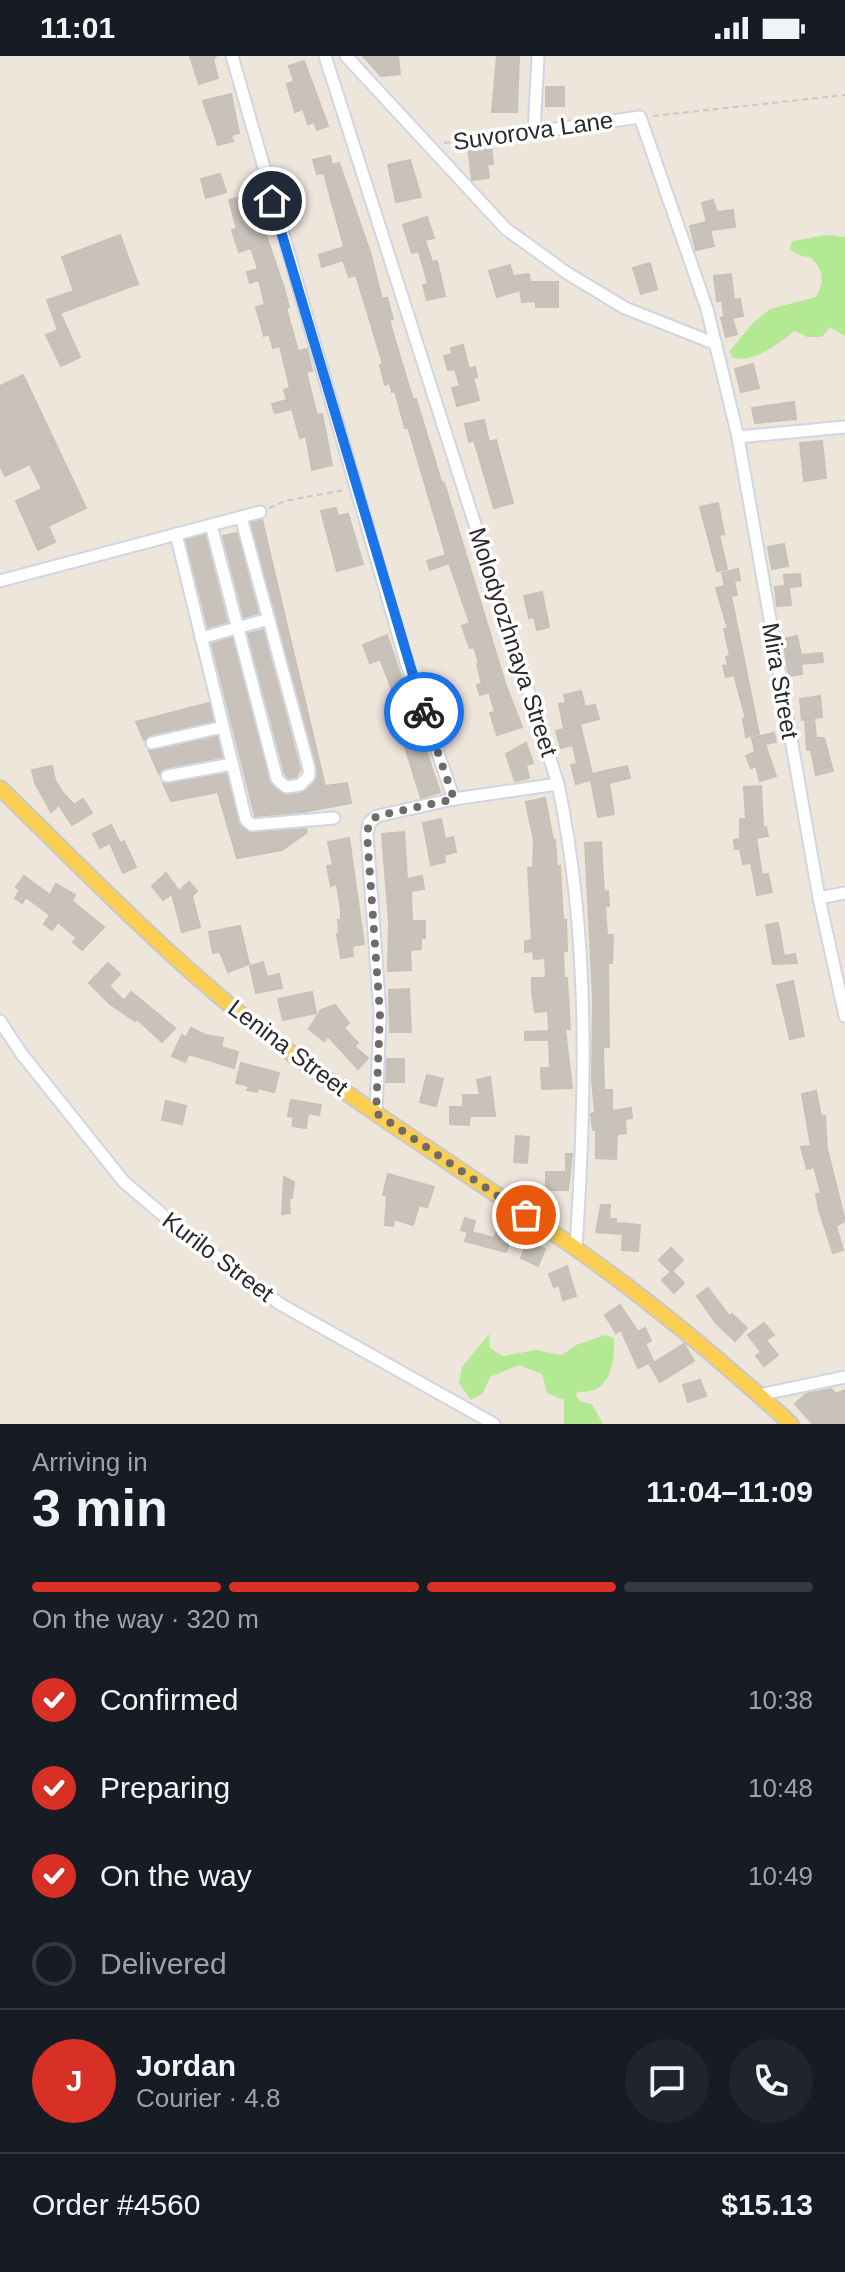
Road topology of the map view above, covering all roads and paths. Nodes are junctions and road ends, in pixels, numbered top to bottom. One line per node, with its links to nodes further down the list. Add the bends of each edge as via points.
1 (232, 56): 12 (street)
2 (325, 56): 25 (street, Molodyozhnaya Street)
3 (346, 56): 8 (street, Suvorova Lane)
4 (538, 56): 7 (street)
5 (845, 95): 6 (path)
6 (640, 117): 7 (street, Suvorova Lane); 9 (street, Mira Street)
7 (534, 132): 8 (path, Suvorova Lane)
8 (426, 145): 9 (street, Suvorova Lane, via 506,229 567,273 625,308)
9 (716, 344): 11 (street, Mira Street)
10 (845, 427): 11 (street)
11 (738, 437): 30 (street, Mira Street)
12 (355, 488): 13 (path, via 285,501); 27 (street, via 407,665)
13 (260, 512): 14 (street)
14 (241, 517): 15 (street); 18 (street)
15 (211, 525): 16 (street); 19 (street)
16 (176, 534): 17 (street); 20 (street)
17 (0, 581)
18 (269, 619): 19 (street); 19 (street, via 309,768 300,785 286,787 277,779)
19 (238, 628): 20 (street)
20 (201, 638): 21 (street)
21 (223, 727): 22 (street); 23 (street)
22 (152, 743)
23 (232, 764): 24 (street); 28 (street, via 246,820 252,825)
24 (167, 776)
25 (558, 784): 27 (street); 34 (street, Molodyozhnaya Street, via 570,840 583,1025)
26 (0, 788): 33 (main road, Lenina Street, via 243,1015)
27 (454, 799): 33 (street, via 377,816 369,823 380,1014)
28 (334, 818)
29 (845, 893): 30 (street)
30 (819, 898): 31 (street, Mira Street)
31 (845, 1016)
32 (0, 1021): 37 (street, Kurilo Street, via 124,1182 177,1227 280,1304)
33 (376, 1113): 34 (main road, Lenina Street)
34 (576, 1248): 36 (main road, Lenina Street, via 674,1320)
35 (845, 1377): 36 (street)
36 (759, 1395): 38 (main road, Lenina Street)
37 (494, 1424)
38 (791, 1424)

